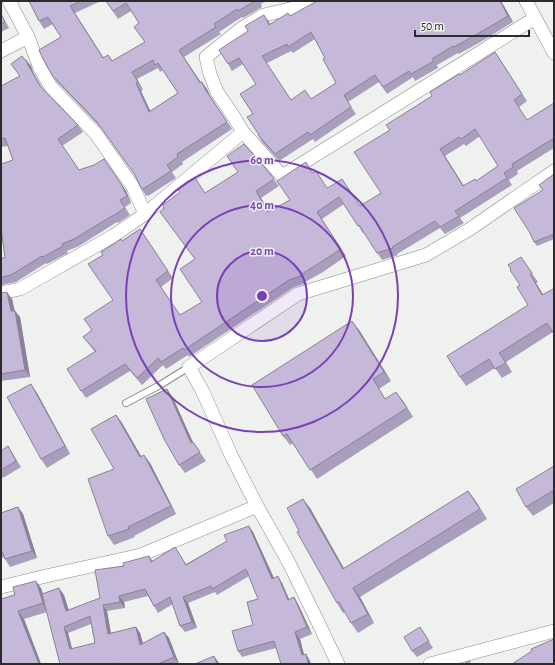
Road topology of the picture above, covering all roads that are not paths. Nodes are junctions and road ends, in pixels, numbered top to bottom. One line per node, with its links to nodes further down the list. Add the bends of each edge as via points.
1 (9, 1): 5 (street)
2 (309, 1): 8 (street, via 264,15 242,28 206,57 217,92)
3 (526, 1): 4 (street)
4 (535, 18): 7 (street); 8 (street, via 282,176)
5 (28, 36): 6 (street); 10 (street, via 40,68 51,87 96,134 133,188)
6 (1, 51)
7 (554, 53)
8 (243, 132): 10 (street)
9 (554, 171): 12 (street, via 470,229 426,255 298,294)
10 (145, 214): 11 (street, via 114,236 20,289)
11 (1, 293)
12 (189, 367): 13 (lane); 14 (street)
13 (126, 403)
14 (258, 506): 15 (street, via 142,555); 17 (street)
15 (1, 587)
16 (554, 631): 18 (street)
17 (338, 664)
18 (430, 664)

